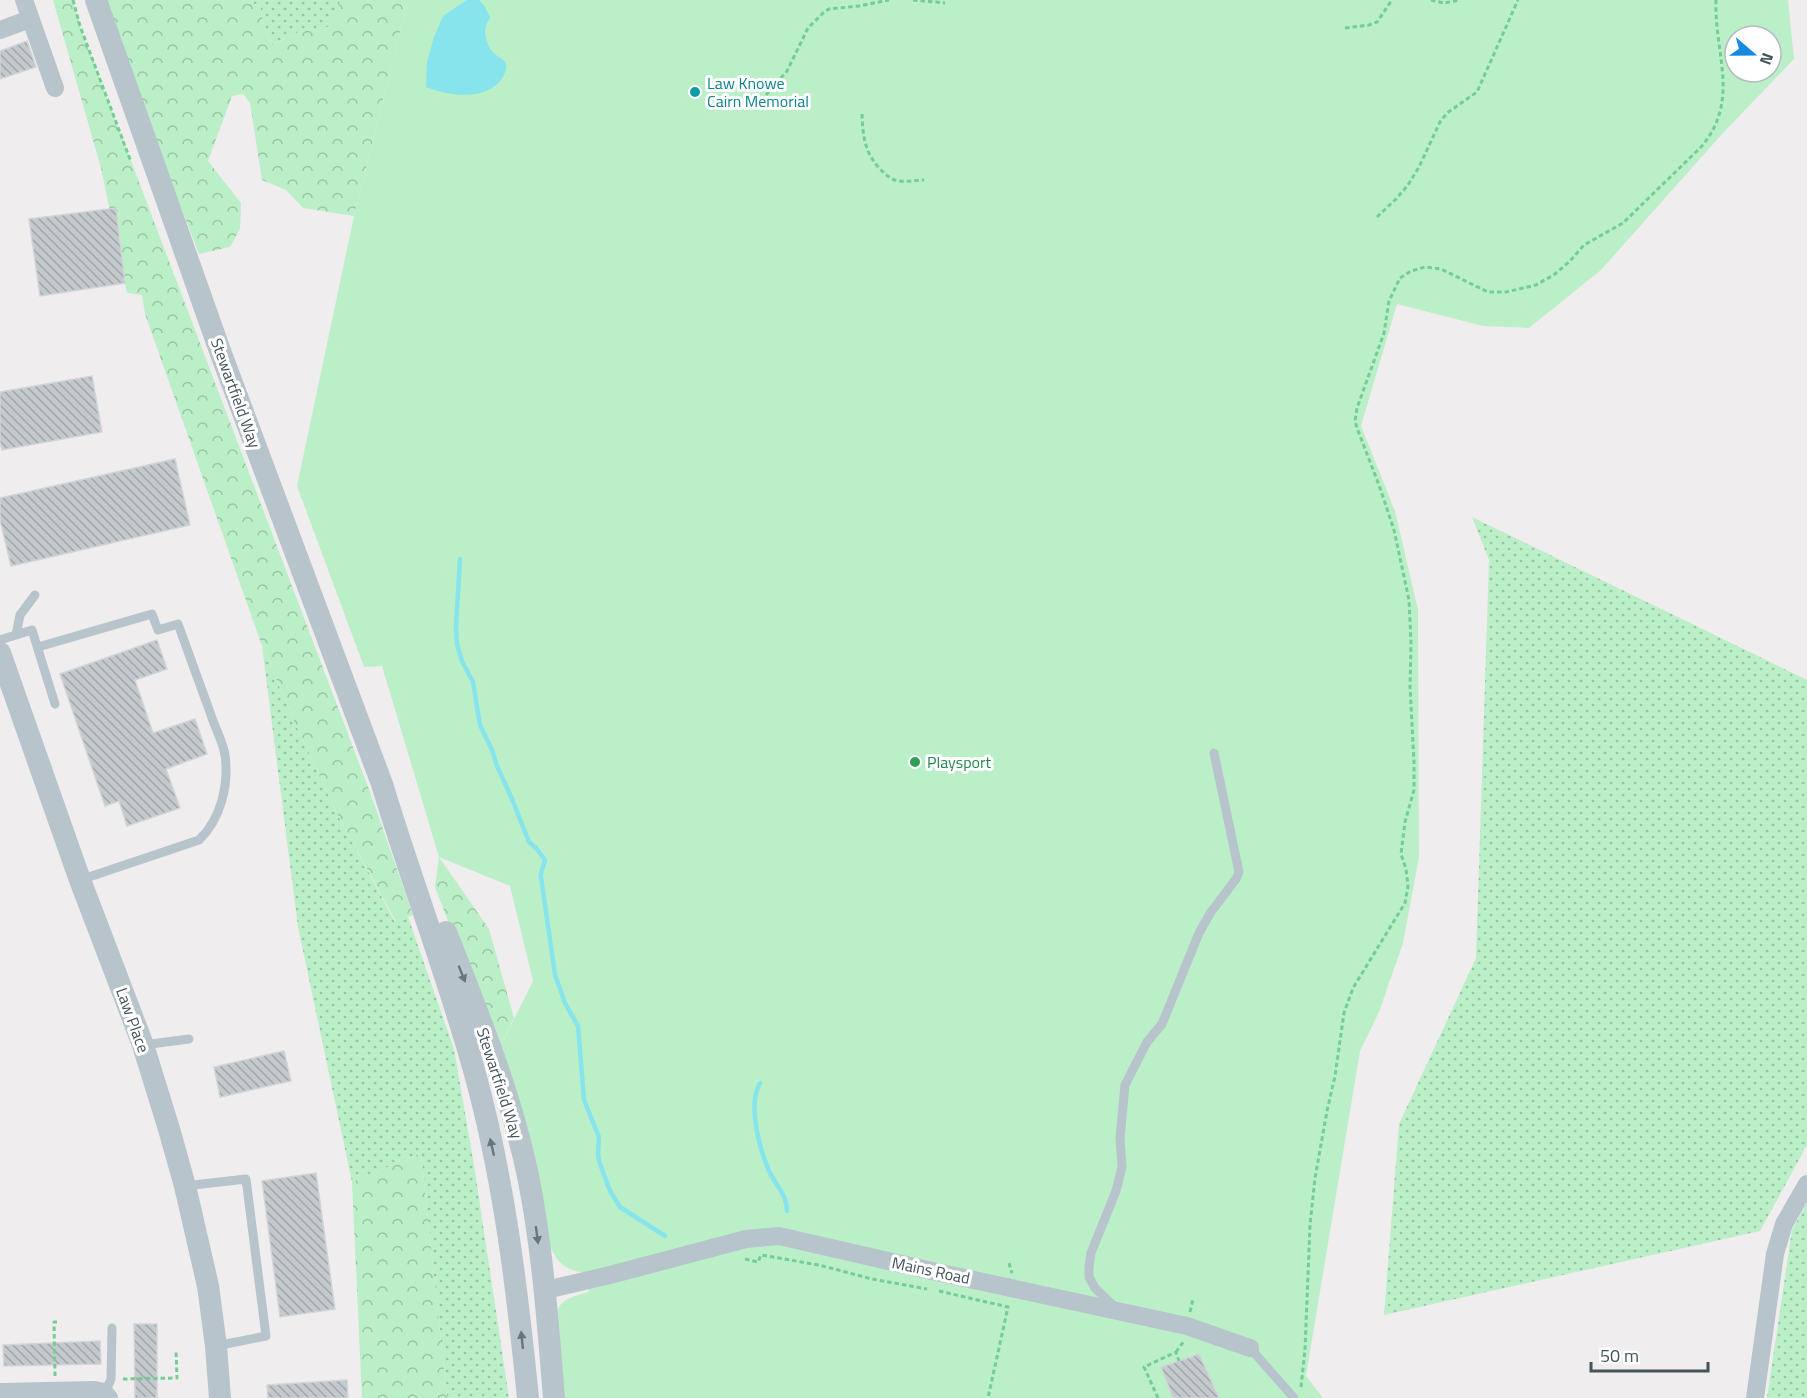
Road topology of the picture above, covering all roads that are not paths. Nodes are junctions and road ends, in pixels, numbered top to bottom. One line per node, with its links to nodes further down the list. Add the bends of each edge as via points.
1 (24, 0): 3 (street)
2 (99, 10): 13 (street, Stewartfield Way, via 220,351)
3 (30, 19): 4 (street); 5 (street)
4 (0, 30)
5 (55, 88)
6 (35, 595): 7 (lane, via 20,615)
7 (16, 635): 8 (lane); 9 (lane, via 32,630)
8 (0, 640)
9 (38, 647): 11 (lane); 14 (lane, via 152,614 158,630 178,624 225,753 218,813 199,840)
10 (0, 653): 14 (street, Law Place)
11 (55, 704)
12 (1214, 753): 20 (lane, via 1239,872 1199,933 1162,1024 1148,1041 1125,1086 1120,1138 1122,1167 1089,1267 1095,1288)
13 (382, 784): 19 (street, Stewartfield Way, one-way to 19, via 427,885 500,1076 528,1180); 27 (street, Stewartfield Way, one-way to 13, via 510,1239 477,1082)
14 (80, 880): 16 (street, Law Place)
15 (189, 1039): 16 (lane)
16 (143, 1045): 18 (street, Law Place)
17 (1807, 1184): 30 (street, via 1784,1224 1775,1254)
18 (185, 1186): 22 (street, Law Place, via 208,1286); 22 (lane, via 246,1179 266,1336)
19 (546, 1290): 20 (street, Mains Road, via 746,1239 779,1236); 28 (street, Stewartfield Way)
20 (1120, 1311): 23 (street, Mains Road, via 1187,1326)
21 (112, 1328): 24 (lane)
22 (216, 1346): 26 (street, Law Place)
23 (1250, 1348): 29 (lane, Mains Road)
24 (108, 1390): 25 (street)
25 (0, 1392)
26 (220, 1398)
27 (528, 1398)
28 (554, 1398)
29 (1294, 1398)
30 (1755, 1398)

